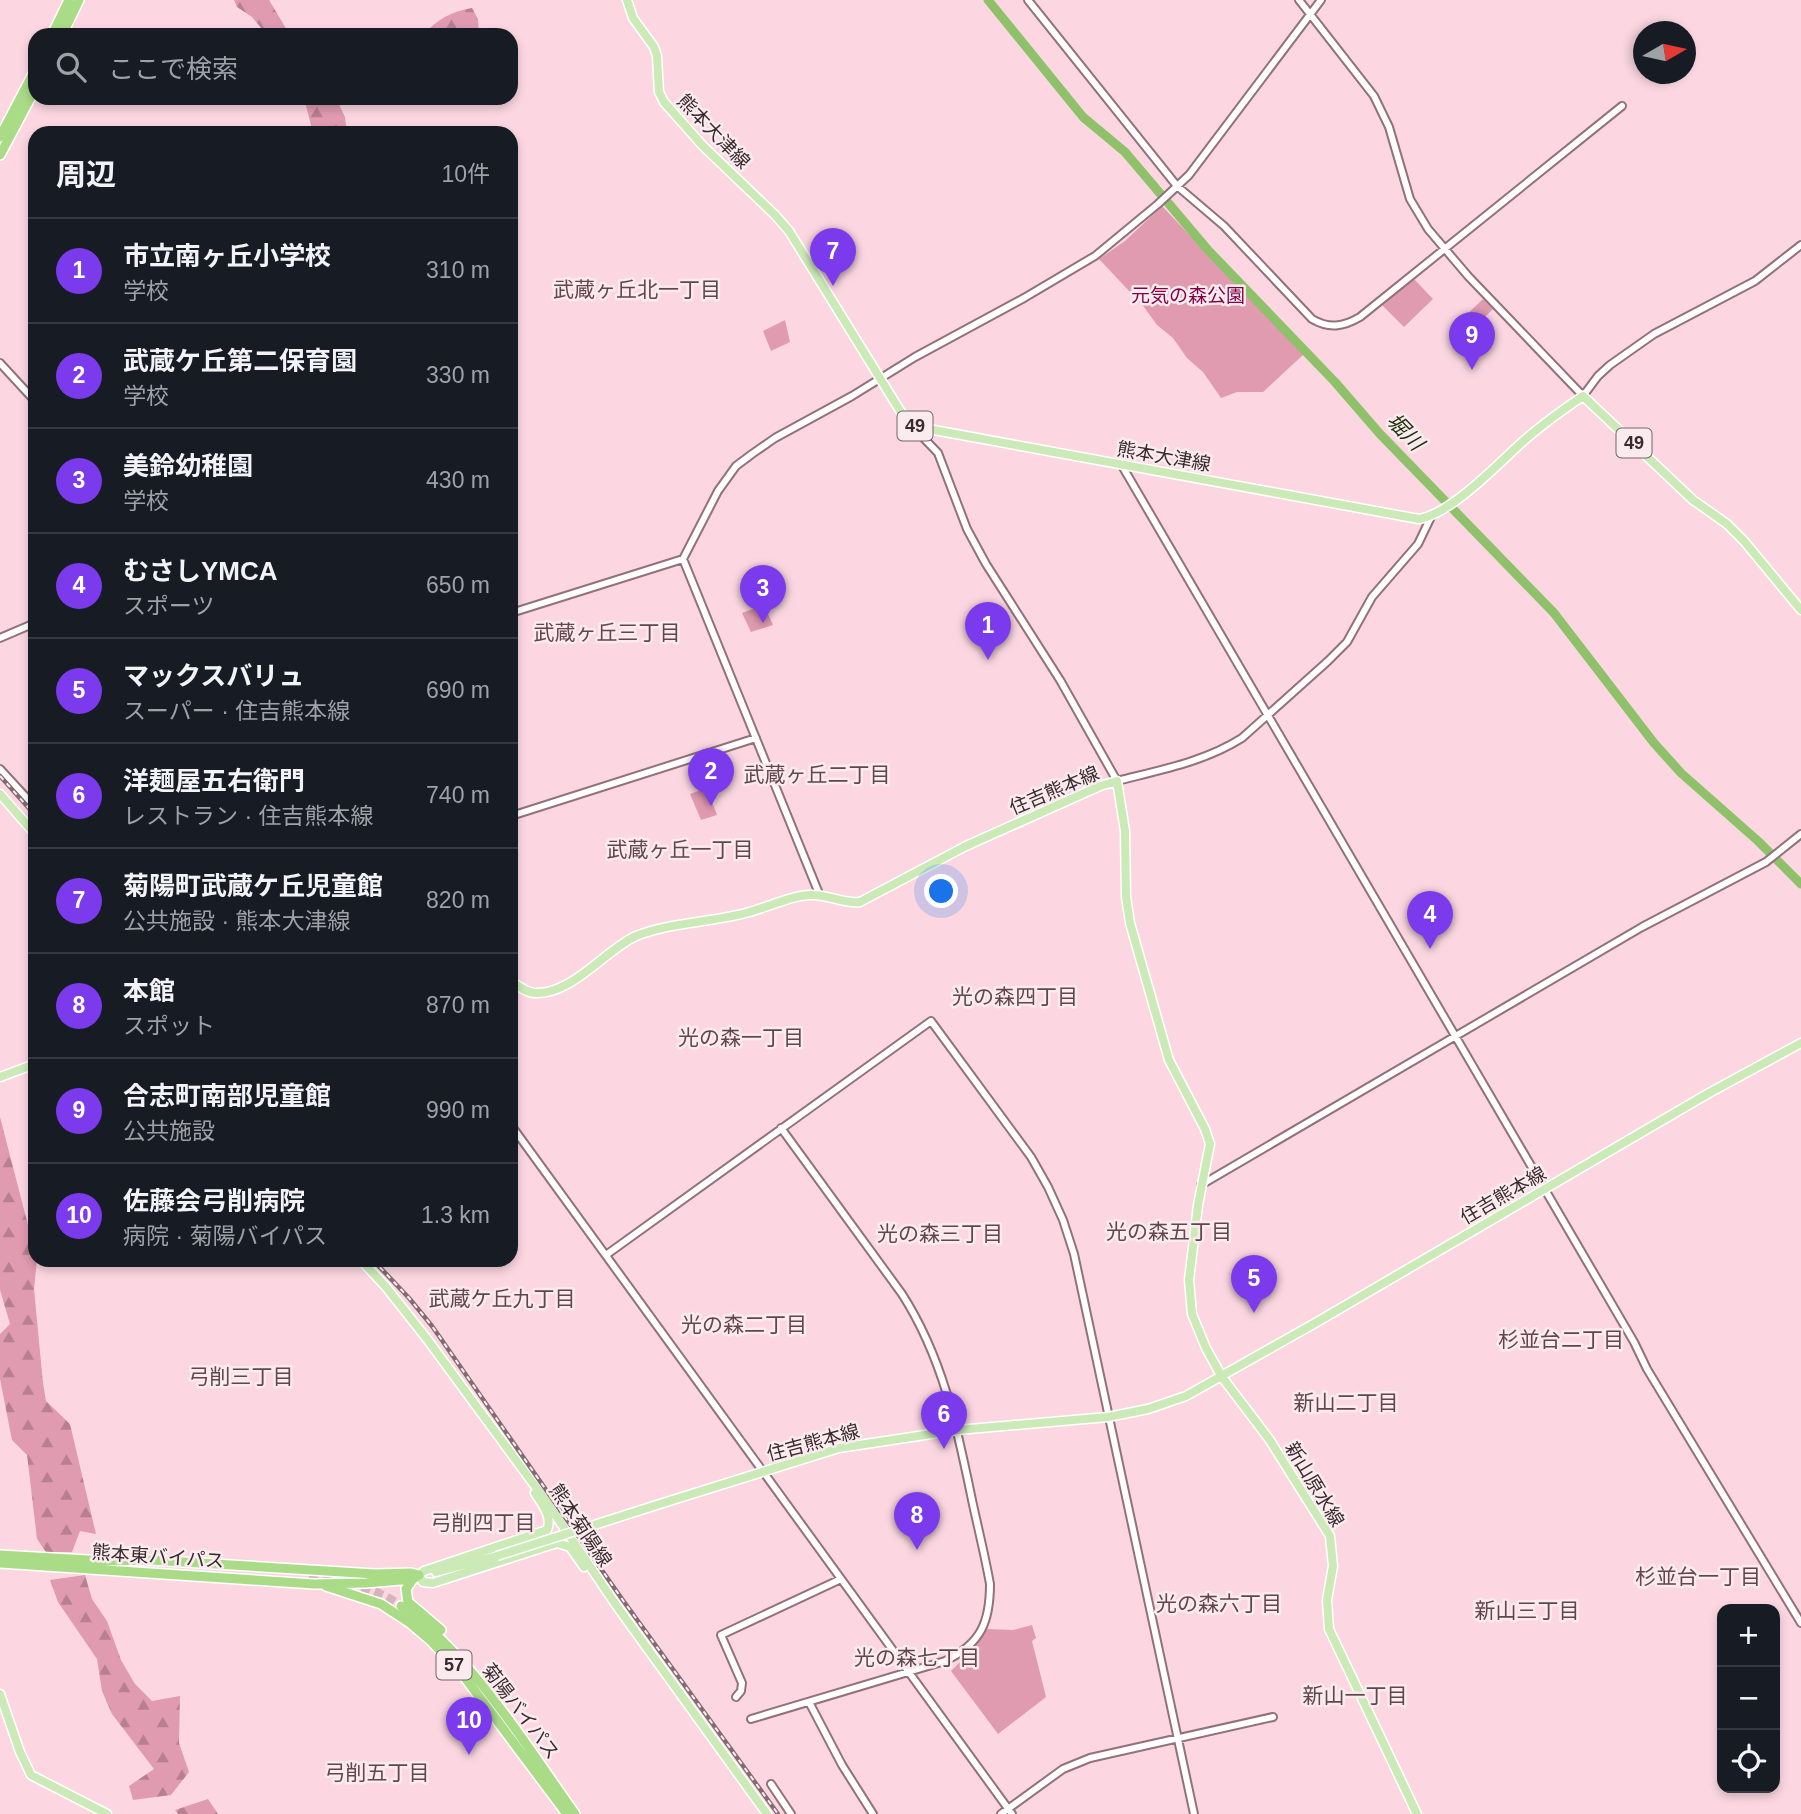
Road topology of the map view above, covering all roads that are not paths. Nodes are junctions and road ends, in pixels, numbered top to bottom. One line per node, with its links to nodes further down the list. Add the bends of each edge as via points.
1 (69, 0): 8 (highway)
2 (79, 0): 9 (highway)
3 (627, 0): 19 (main road, 熊本大津線 / 49, via 633,18 654,47 664,102 789,231)
4 (1028, 0): 15 (street)
5 (1299, 0): 7 (street)
6 (1321, 0): 7 (street)
7 (1310, 14): 15 (street); 17 (street, via 1374,96 1389,127 1410,199)
8 (55, 28)
9 (65, 28)
10 (28, 83): 13 (highway)
11 (28, 102): 14 (highway)
12 (1622, 106): 17 (street)
13 (0, 137)
14 (0, 155)
15 (1177, 186): 17 (street, via 1224,226 1312,319 1327,326 1345,325 1360,317); 19 (street, via 1095,256)
16 (1801, 245): 21 (street, via 1755,281 1654,334 1604,370)
17 (1445, 250): 21 (street)
18 (0, 363): 20 (street)
19 (880, 379): 22 (main road, 熊本大津線 / 49); 25 (street, via 775,438 736,466)
20 (28, 393)
21 (1583, 396): 24 (main road); 26 (main road, 49, via 1693,500 1727,524)
22 (912, 426): 23 (main road, 熊本大津線 / 49); 33 (street, via 938,453 967,529 999,588 1060,680)
23 (1121, 464): 24 (main road, 熊本大津線 / 49, via 1419,519); 30 (street)
24 (1431, 517): 30 (street, via 1418,544 1373,597 1347,642)
25 (683, 559): 27 (street); 31 (street)
26 (1801, 610)
27 (518, 611)
28 (28, 627): 29 (street)
29 (0, 638)
30 (1268, 716): 33 (street, via 1214,753); 41 (street)
31 (756, 738): 36 (street); 39 (street)
32 (0, 769): 35 (street)
33 (1117, 781): 39 (main road, 住吉熊本線, via 980,840 860,902); 47 (main road, 住吉熊本線, via 1130,923 1168,1060 1208,1137 1209,1155)
34 (0, 794): 37 (main road)
35 (28, 799)
36 (518, 814)
37 (28, 826)
38 (1801, 834): 41 (street, via 1772,858 1642,927)
39 (820, 896): 40 (main road, 住吉熊本線, via 639,935 585,974 545,991 534,993)
40 (518, 985)
41 (1457, 1037): 47 (street); 48 (street)
42 (1801, 1043): 48 (main road, 住吉熊本線)
43 (28, 1067): 44 (main road)
44 (0, 1077)
45 (781, 1129): 49 (street); 52 (street, via 931,1021 1031,1157 1058,1209 1074,1254); 53 (street, via 916,1316 933,1351)
46 (518, 1135): 49 (street)
47 (1201, 1185): 51 (main road, 住吉熊本線, via 1189,1302)
48 (1545, 1188): 51 (main road, 住吉熊本線); 67 (street, via 1647,1369)
49 (606, 1255): 55 (street)
50 (367, 1267): 54 (main road, 熊本菊陽線, via 427,1339)
51 (1222, 1377): 52 (main road, 住吉熊本線, via 1167,1403); 86 (main road, 新山原水線, via 1269,1439 1330,1536 1329,1629)
52 (1108, 1417): 53 (main road, 住吉熊本線); 74 (street)
53 (958, 1430): 55 (main road, 住吉熊本線, via 839,1448); 68 (street, via 990,1584 986,1624 961,1653)
54 (519, 1466): 60 (main road, via 548,1515 547,1531); 65 (main road, 熊本菊陽線)
55 (764, 1471): 60 (main road, 住吉熊本線, bridge, via 497,1556); 62 (street)
56 (0, 1555): 58 (highway, 熊本東バイパス)
57 (0, 1563): 58 (highway, 熊本東バイパス)
58 (99, 1565): 61 (highway, via 151,1560)
59 (364, 1574): 60 (highway, via 411,1573); 61 (highway); 63 (highway)
60 (416, 1577): 63 (highway); 65 (main road, via 433,1583 563,1544); 75 (highway, via 407,1589 408,1602 465,1655)
61 (311, 1578): 63 (highway); 64 (highway, 菊陽バイパス / 57)
62 (841, 1579): 68 (street); 70 (street, via 721,1635 742,1683)
63 (355, 1583): 64 (highway)
64 (364, 1597): 79 (highway, 菊陽バイパス / 57, via 410,1623 444,1654)
65 (616, 1605): 81 (main road, 熊本菊陽線)
66 (401, 1606): 75 (highway, 菊陽バイパス / 57, via 452,1649)
67 (1801, 1623)
68 (909, 1672): 71 (street); 77 (street)
69 (0, 1694): 78 (main road, via 31,1775)
70 (736, 1697)
71 (809, 1702): 73 (street); 83 (street)
72 (1273, 1717): 74 (street)
73 (751, 1719)
74 (1177, 1738): 77 (street, via 1077,1762 1045,1781); 85 (street)
75 (527, 1747): 80 (highway, 菊陽バイパス / 57)
76 (771, 1784): 82 (street)
77 (1010, 1811): 84 (street)
78 (107, 1814)
79 (567, 1814)
80 (575, 1814)
81 (767, 1814)
82 (791, 1814)
83 (873, 1814)
84 (1001, 1814)
85 (1194, 1814)
86 (1417, 1814)

